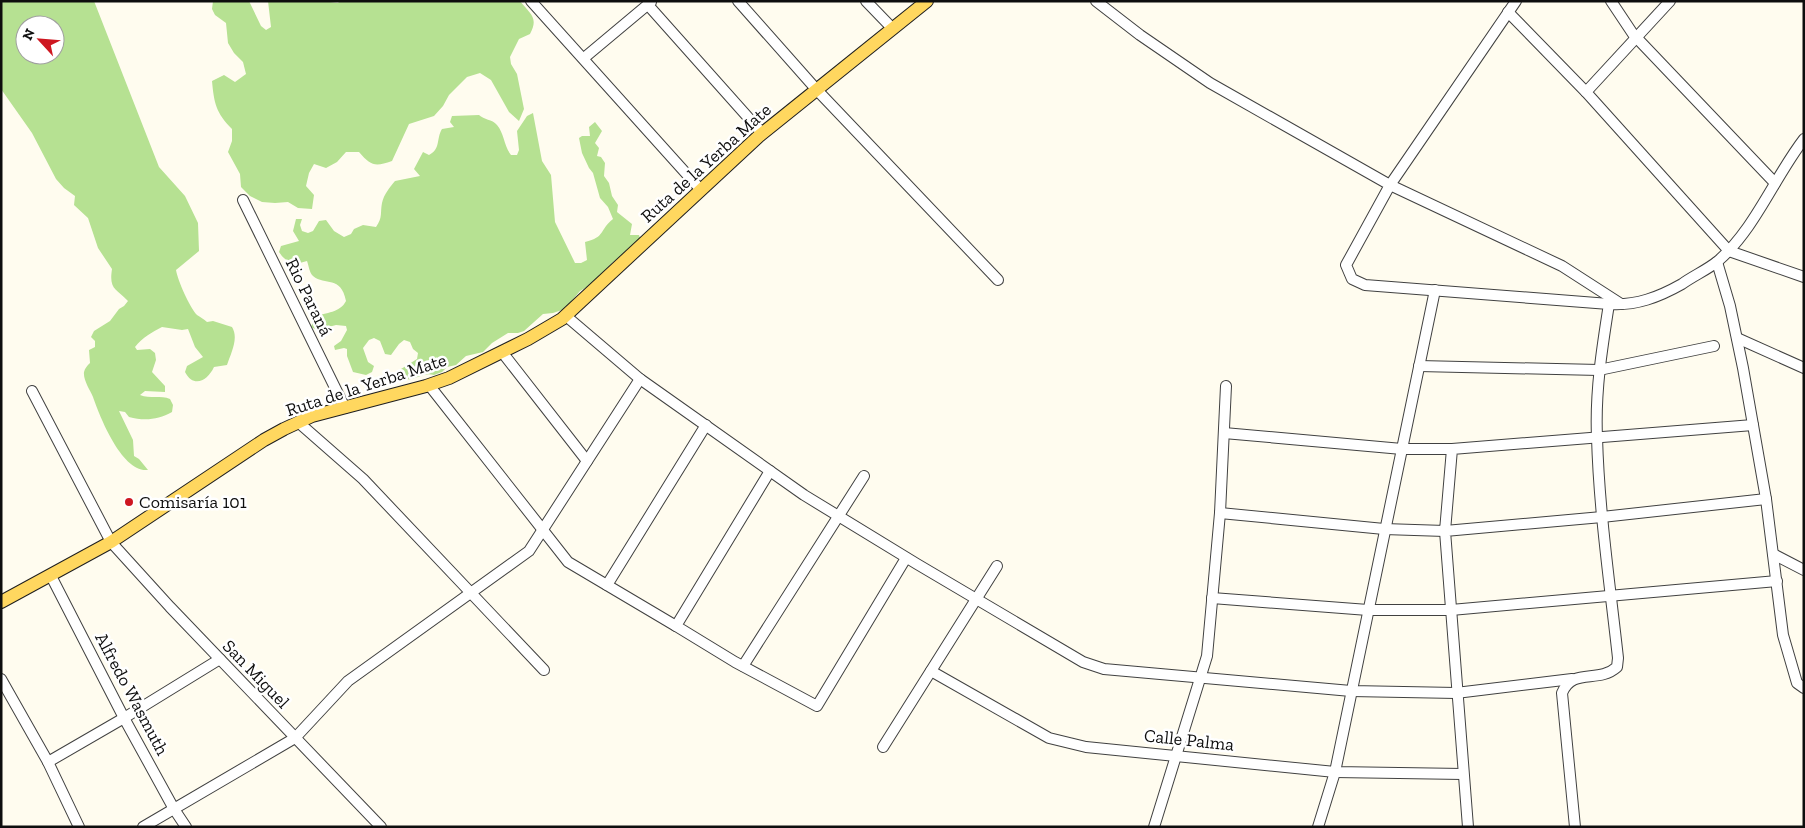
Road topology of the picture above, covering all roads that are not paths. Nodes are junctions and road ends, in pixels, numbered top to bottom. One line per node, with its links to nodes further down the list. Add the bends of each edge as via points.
1 (738, 1): 14 (street)
2 (866, 1): 11 (street)
3 (927, 1): 11 (main road, Ruta de la Yerba Mate)
4 (1096, 1): 19 (street, via 1210,83)
5 (1516, 1): 10 (street)
6 (1611, 1): 12 (street)
7 (1670, 1): 12 (street)
8 (533, 2): 13 (street)
9 (650, 3): 13 (street); 16 (street)
10 (1508, 12): 15 (street); 19 (street)
11 (893, 29): 14 (main road, Ruta de la Yerba Mate)
12 (1636, 38): 15 (street); 18 (street)
13 (584, 58): 20 (street)
14 (816, 89): 16 (main road, Ruta de la Yerba Mate); 25 (street)
15 (1586, 92): 22 (street)
16 (762, 133): 20 (main road, Ruta de la Yerba Mate)
17 (1804, 139): 18 (street)
18 (1775, 183): 22 (street)
19 (1390, 185): 26 (street, via 1346,265 1352,278 1365,285); 28 (street, via 1562,266)
20 (701, 190): 29 (main road, Ruta de la Yerba Mate)
21 (243, 200): 40 (street, Rio Paraná)
22 (1728, 251): 23 (street); 24 (street)
23 (1716, 262): 28 (street, via 1646,301); 30 (street)
24 (1804, 276)
25 (998, 280)
26 (1435, 290): 27 (street); 33 (street)
27 (1609, 304): 28 (street); 35 (street)
28 (1622, 305)
29 (566, 316): 32 (main road, Ruta de la Yerba Mate); 36 (street)
30 (1737, 338): 34 (street); 43 (street)
31 (1714, 346): 35 (street)
32 (502, 352): 37 (main road, Ruta de la Yerba Mate); 48 (street)
33 (1419, 366): 35 (street); 46 (street)
34 (1804, 368)
35 (1599, 370): 45 (street)
36 (640, 379): 42 (street); 48 (street)
37 (430, 385): 40 (main road, Ruta de la Yerba Mate); 56 (street)
38 (1226, 386): 44 (street)
39 (32, 391): 58 (street, San Miguel)
40 (345, 408): 41 (main road, Ruta de la Yerba Mate)
41 (298, 422): 58 (main road, Ruta de la Yerba Mate, via 264,440); 66 (street, via 362,479)
42 (706, 425): 49 (street); 65 (street)
43 (1753, 425): 45 (street); 51 (street)
44 (1224, 433): 46 (street); 52 (street)
45 (1597, 436): 47 (street); 54 (street)
46 (1402, 449): 47 (street); 55 (street)
47 (1452, 449): 57 (street)
48 (587, 461): 56 (street)
49 (770, 471): 53 (street); 73 (street)
50 (864, 476): 53 (street)
51 (1766, 499): 54 (street); 59 (street)
52 (1220, 513): 55 (street); 68 (street)
53 (838, 516): 60 (street); 75 (street)
54 (1602, 517): 57 (street); 67 (street)
55 (1384, 529): 57 (street); 71 (street)
56 (542, 531): 65 (street, via 568,562); 66 (street, via 529,551)
57 (1445, 531): 72 (street)
58 (111, 542): 63 (main road, Ruta de la Yerba Mate); 74 (street, San Miguel)
59 (1773, 554): 62 (street); 64 (street)
60 (906, 558): 69 (street); 75 (street, via 817,706)
61 (997, 566): 69 (street)
62 (1804, 570)
63 (51, 576): 70 (main road, Ruta de la Yerba Mate); 84 (street, Alfredo Wasmuth)
64 (1777, 581): 67 (street); 81 (street, via 1782,635 1797,683)
65 (607, 586): 73 (street)
66 (471, 593): 76 (street); 85 (street, via 348,682)
67 (1611, 595): 72 (street); 80 (street, via 1617,668 1610,673)
68 (1212, 598): 71 (street); 79 (street, via 1207,656)
69 (976, 600): 77 (street); 79 (street, via 1083,662 1104,669)
70 (1, 602)
71 (1368, 610): 72 (street); 82 (street)
72 (1451, 610): 83 (street)
73 (676, 626): 75 (street)
74 (220, 659): 84 (street); 85 (street, San Miguel)
75 (743, 666)
76 (544, 670)
77 (931, 671): 86 (street); 87 (street, Calle Palma, via 1049,738 1086,747)
78 (1, 679): 88 (street)
79 (1200, 679): 82 (street); 87 (street)
80 (1572, 679): 83 (street); 99 (street, via 1566,684 1562,700)
81 (1804, 688)
82 (1351, 691): 83 (street); 89 (street)
83 (1456, 693): 90 (street)
84 (124, 718): 88 (street); 91 (street, Alfredo Wasmuth)
85 (295, 738): 91 (street); 92 (street, San Miguel)
86 (883, 747)
87 (1176, 755): 89 (street, Calle Palma); 96 (street)
88 (48, 762): 93 (street)
89 (1335, 772): 90 (street, Calle Palma); 97 (street)
90 (1463, 774): 98 (street)
91 (174, 809): 94 (street); 95 (street, Alfredo Wasmuth)
92 (375, 825)
93 (79, 827)
94 (143, 827)
95 (186, 827)
96 (1154, 827)
97 (1318, 827)
98 (1468, 827)
99 (1575, 827)

